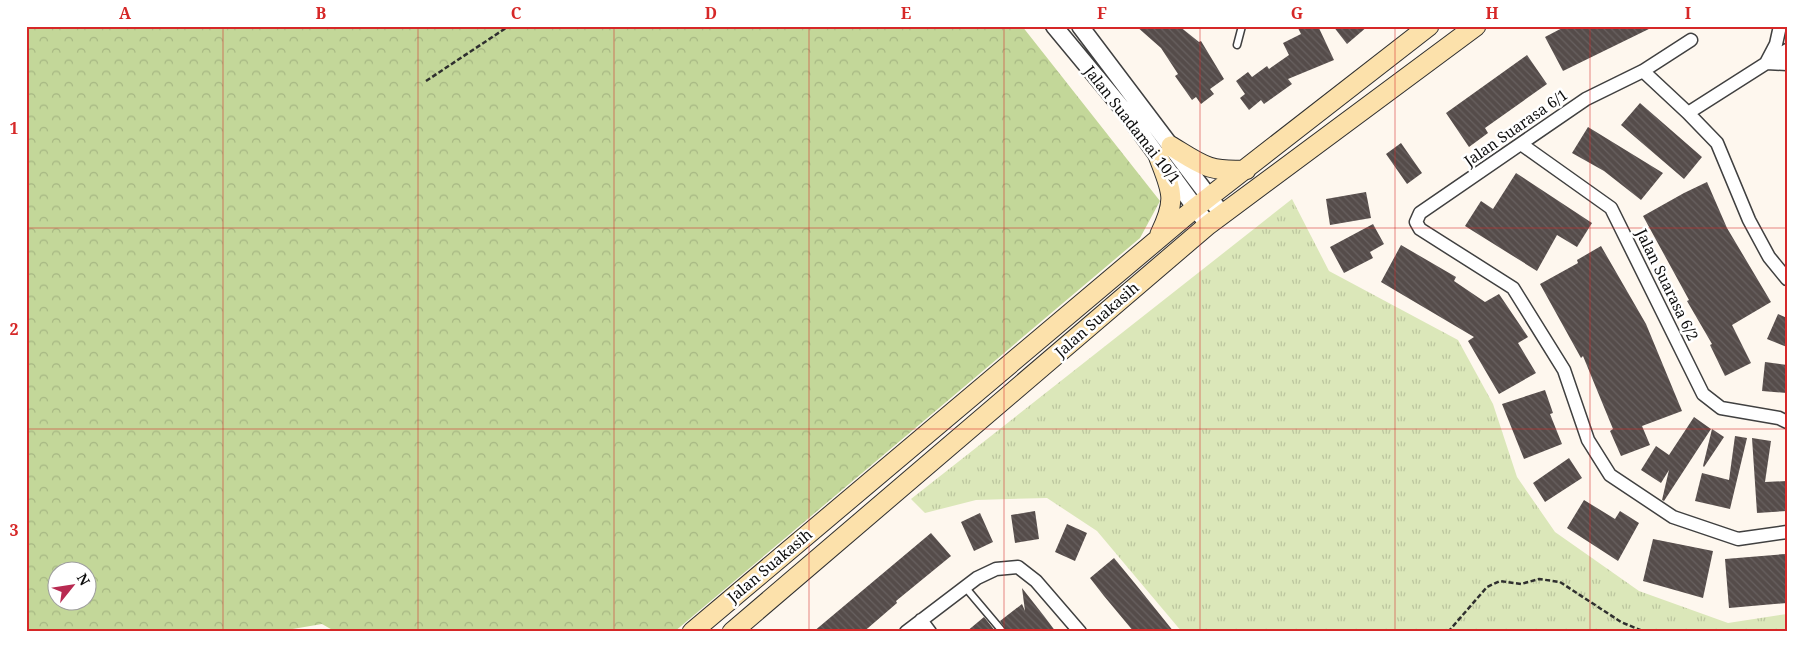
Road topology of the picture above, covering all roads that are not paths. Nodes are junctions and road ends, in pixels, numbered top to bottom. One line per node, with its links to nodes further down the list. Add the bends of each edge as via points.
1 (1054, 26): 15 (street, Jalan Suadamai 10/1, via 1127,114)
2 (1080, 26): 15 (street, Jalan Suadamai 10/1)
3 (1242, 26): 8 (lane)
4 (1429, 26): 16 (main road, Jalan Suakasih)
5 (1476, 26): 19 (main road, Jalan Suakasih)
6 (1780, 26): 10 (street, via 1776,44)
7 (1691, 40): 12 (street, Jalan Suarasa 6/1)
8 (1237, 45)
9 (1787, 50): 10 (street)
10 (1766, 62): 11 (street); 13 (street)
11 (1787, 64)
12 (1643, 71): 13 (street); 14 (street, Jalan Suarasa 6/1, via 1586,99)
13 (1688, 113): 21 (street, via 1717,143 1749,220 1769,257)
14 (1522, 144): 22 (street, Jalan Suarasa 6/2, via 1611,208 1703,394 1721,408); 23 (street, Jalan Suarasa 6/1, via 1420,213 1416,222 1420,229 1514,288 1564,370 1588,440 1610,475 1673,517 1738,539)
15 (1165, 152): 16 (main road, via 1220,171); 17 (street, Jalan Suadamai 10/1); 18 (street, Jalan Suadamai 10/1); 20 (main road, via 1172,194 1169,216)
16 (1246, 170): 17 (main road, Jalan Suakasih)
17 (1210, 196): 18 (main road, Jalan Suakasih); 19 (street, Jalan Suadamai 10/1)
18 (1195, 208): 19 (street, Jalan Suadamai 10/1); 20 (main road, Jalan Suakasih)
19 (1215, 220): 27 (main road, Jalan Suakasih)
20 (1157, 240): 26 (main road, Jalan Suakasih)
21 (1787, 279)
22 (1787, 422)
23 (1787, 532)
24 (964, 586): 25 (street); 30 (lane); 31 (street, via 996,568 1018,566 1036,581)
25 (920, 620): 28 (street); 29 (street)
26 (692, 632)
27 (732, 632)
28 (906, 632)
29 (930, 632)
30 (1003, 632)
31 (1080, 632)

